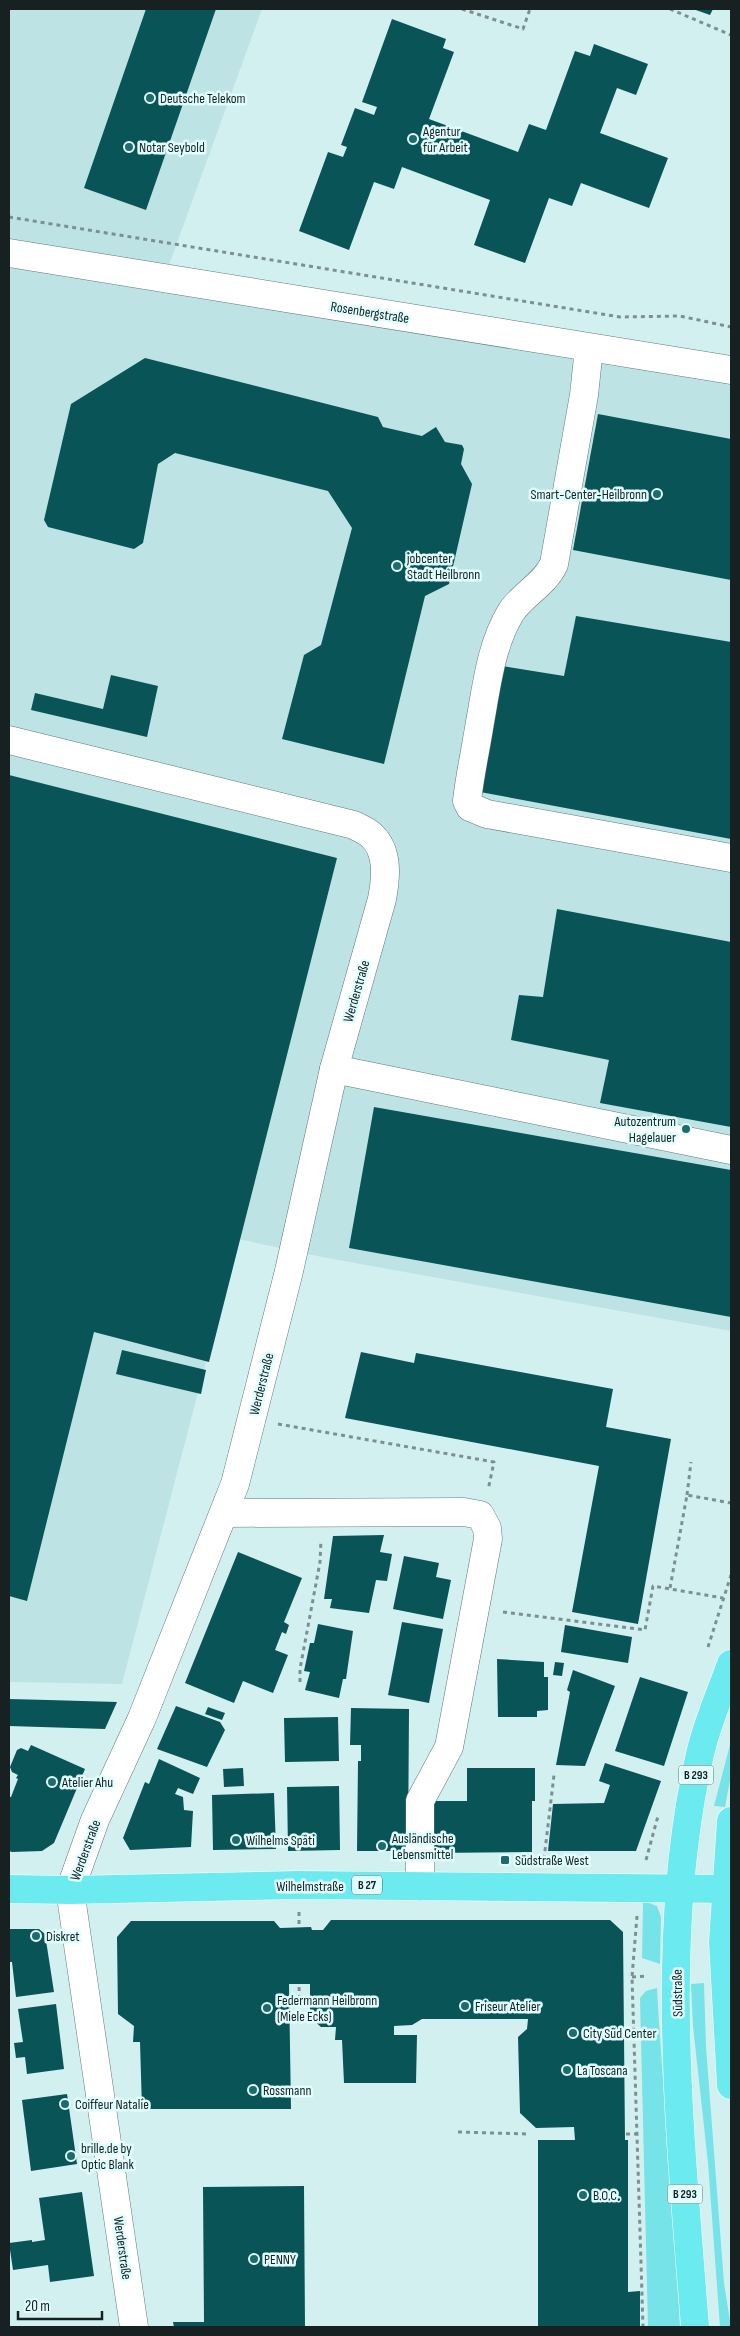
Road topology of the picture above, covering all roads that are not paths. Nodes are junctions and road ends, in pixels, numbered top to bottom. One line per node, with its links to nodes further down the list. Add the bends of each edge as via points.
1 (9, 253): 2 (street, Rosenbergstraße)
2 (590, 348): 3 (street, Rosenbergstraße); 5 (street, via 554,564 549,575 512,611 499,635 467,801 470,807 487,814)
3 (731, 370)
4 (9, 740): 6 (street, Werderstraße, via 354,825 371,835 381,851 386,870 382,899)
5 (731, 858)
6 (334, 1069): 7 (street); 8 (street, Werderstraße, via 252,1419)
7 (731, 1150)
8 (225, 1513): 11 (street, via 472,1512 483,1518 488,1540 448,1747 420,1801); 14 (street, Werderstraße, via 142,1718 95,1820)
9 (731, 1664): 15 (main road, Südstraße / B 293, via 701,1748 687,1820)
10 (731, 1821): 13 (main road)
11 (420, 1886): 14 (main road, Wilhelmstraße / B 27); 15 (main road, Wilhelmstraße / B 27)
12 (9, 1889): 14 (main road, Wilhelmstraße / B 27)
13 (728, 1889): 15 (main road, Wilhelmstraße / B 27); 16 (main road, via 723,1966)
14 (70, 1890): 17 (street, Werderstraße)
15 (680, 1890): 18 (main road, Südstraße / B 293, via 676,1951 678,2060)
16 (731, 2085)
17 (134, 2327)
18 (695, 2327)

